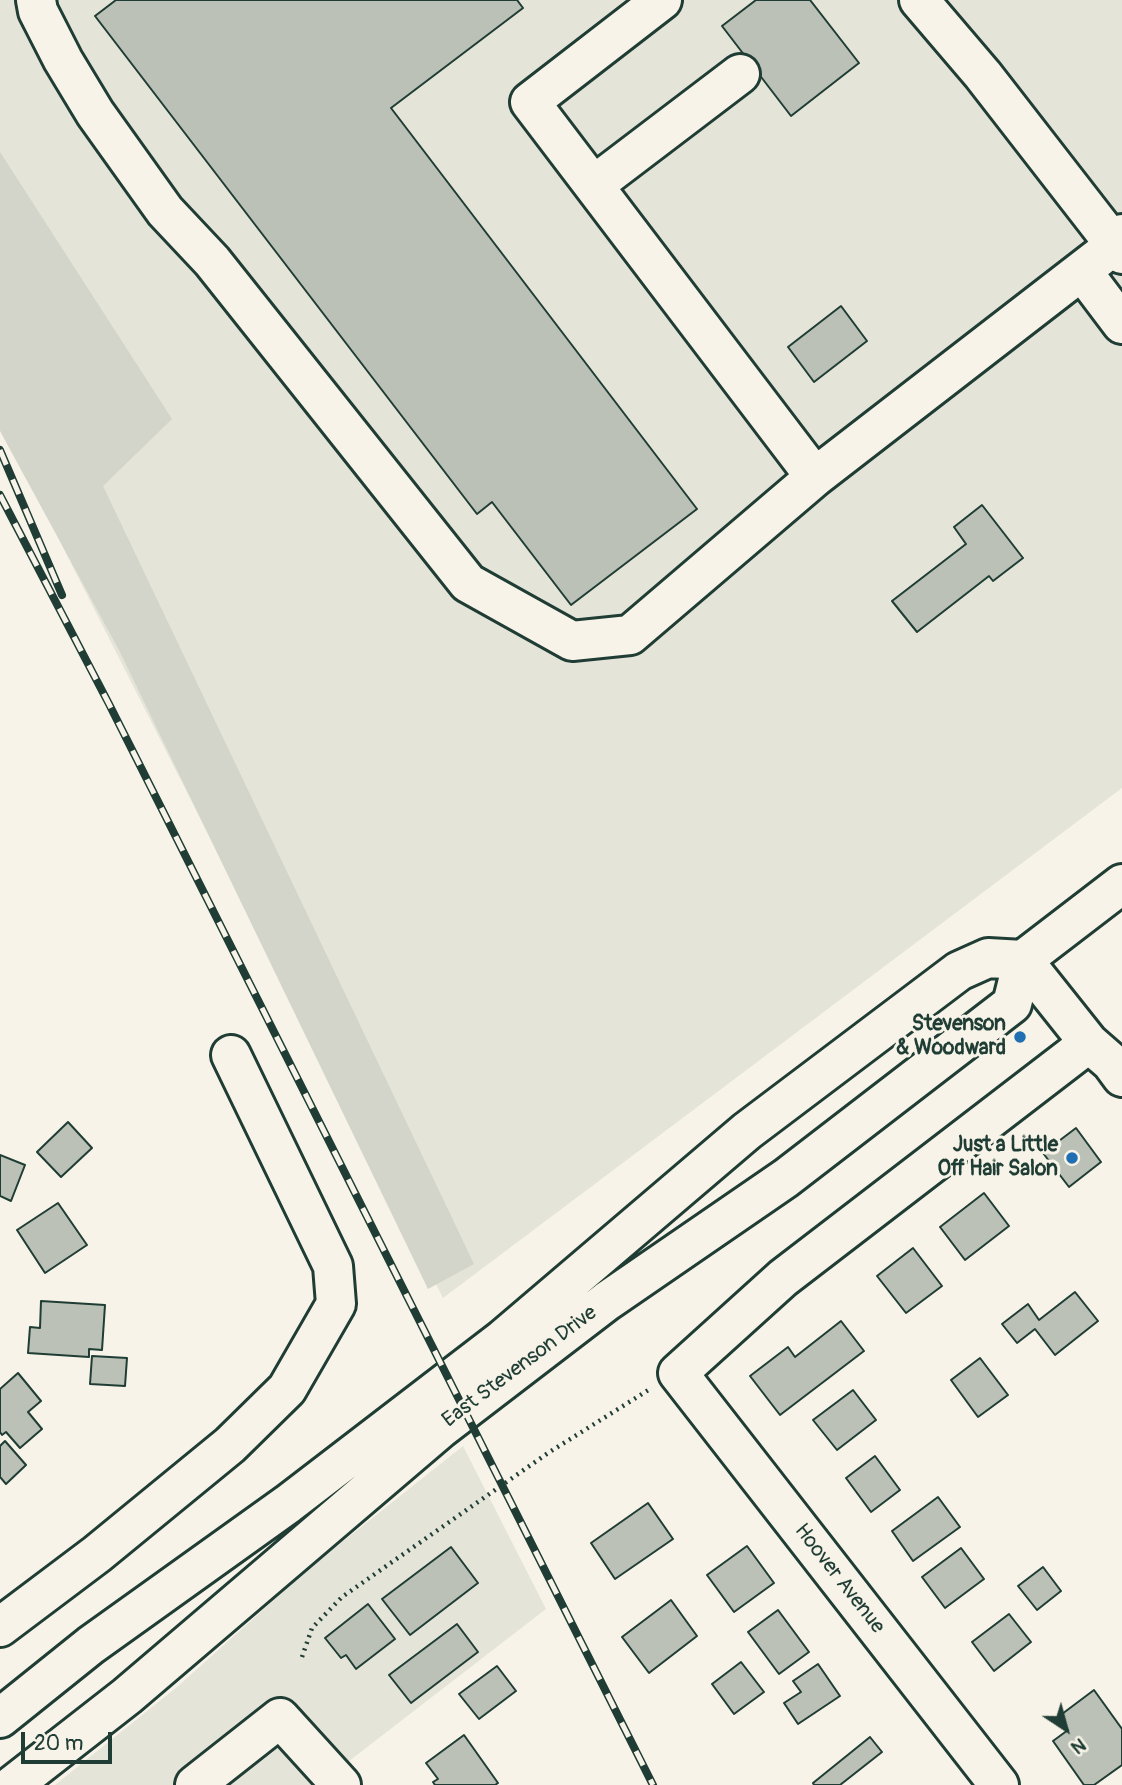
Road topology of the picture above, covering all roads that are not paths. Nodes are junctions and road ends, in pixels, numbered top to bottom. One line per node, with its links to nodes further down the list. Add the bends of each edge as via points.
1 (36, 0): 9 (main road, via 88,102 165,211 212,261 468,583 572,641 630,635)
2 (662, 0): 5 (main road, via 530,102)
3 (919, 0): 6 (main road)
4 (740, 74): 5 (main road)
5 (594, 185): 9 (main road)
6 (1120, 244): 7 (main road)
7 (1082, 271): 8 (main road); 9 (main road)
8 (1122, 324)
9 (815, 477)
10 (1122, 884): 11 (main road)
11 (1023, 960): 12 (main road); 16 (main road, East Stevenson Drive, via 988,958 959,971 747,1130 503,1339 288,1504 91,1645); 17 (main road, East Stevenson Drive, via 1012,1004 786,1178 607,1301 440,1429 127,1696)
12 (1088, 1043): 14 (main road); 20 (main road, Hoover Avenue, via 783,1278 678,1373)
13 (231, 1055): 15 (main road, via 333,1266 336,1304 287,1389 230,1446)
14 (1122, 1077)
15 (0, 1628)
16 (0, 1718)
17 (13, 1785)
18 (195, 1785): 19 (main road, via 280,1718)
19 (341, 1785)
20 (999, 1785)

